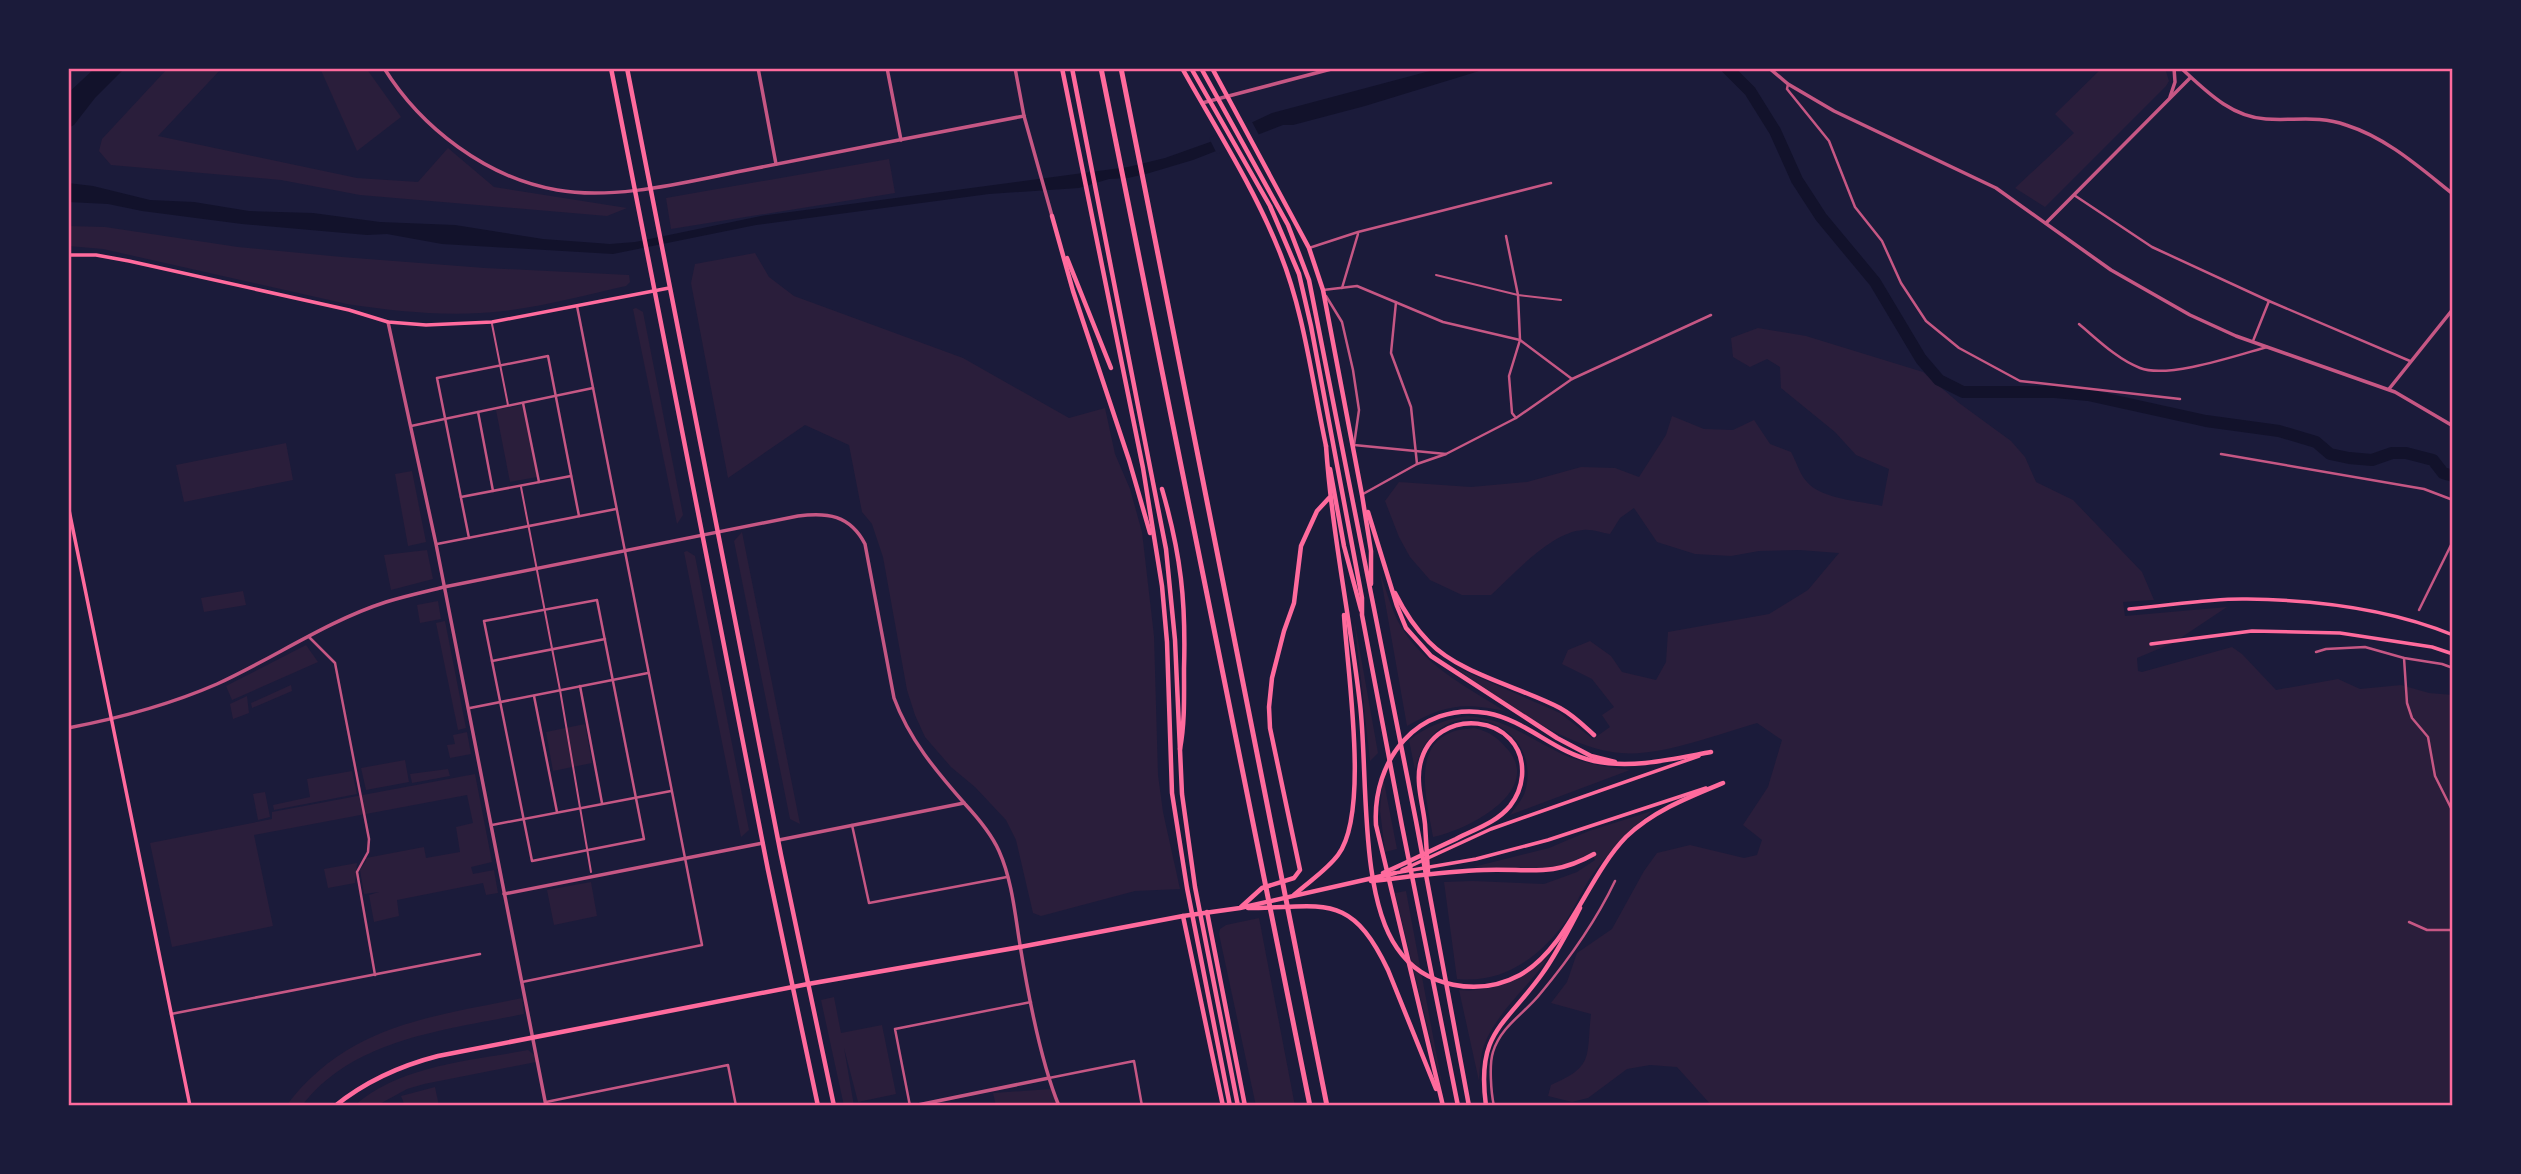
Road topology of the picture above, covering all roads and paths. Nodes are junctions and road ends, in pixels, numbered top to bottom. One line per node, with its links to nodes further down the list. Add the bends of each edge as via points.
1 (384, 68): 29 (street, via 422,118 493,167 556,190)
2 (611, 68): 29 (main road)
3 (627, 68): 28 (main road)
4 (758, 68): 26 (street)
5 (887, 68): 25 (street)
6 (1015, 68): 24 (street)
7 (1062, 68): 96 (main road, via 1143,468)
8 (1072, 68): 128 (main road, via 1167,561)
9 (1101, 68): 184 (highway)
10 (1121, 68): 185 (highway)
11 (1182, 68): 23 (main road)
12 (1191, 68): 106 (main road, via 1270,206 1294,260 1311,326)
13 (1200, 68): 102 (main road, via 1296,242 1314,301)
14 (1212, 68): 21 (main road)
15 (1335, 68): 21 (street)
16 (1769, 68): 20 (street)
17 (2174, 68): 22 (street)
18 (2181, 68): 19 (street)
19 (2191, 77): 22 (street); 30 (street, via 2221,103 2248,116 2329,120 2370,135)
20 (1788, 84): 33 (street, via 1996,188); 64 (street, via 1790,96 1829,141 1855,207 1882,241 1900,283 1934,328 1959,348 2020,381)
21 (1226, 96): 23 (street); 37 (main road)
22 (2169, 99): 31 (street)
23 (1201, 103): 73 (main road, via 1279,250)
24 (1024, 116): 25 (street); 32 (street)
25 (901, 140): 26 (street)
26 (776, 164): 28 (street)
27 (1551, 183): 34 (street)
28 (651, 188): 29 (street); 40 (main road)
29 (635, 191): 43 (main road)
30 (2453, 194)
31 (2074, 195): 33 (street); 47 (street, via 2152,247)
32 (1052, 216): 36 (main road)
33 (2046, 223): 55 (street, via 2151,294)
34 (1358, 232): 37 (street); 41 (street)
35 (1506, 236): 44 (street)
36 (1061, 243): 59 (main road); 96 (main road)
37 (1309, 248): 42 (main road)
38 (68, 255): 51 (main road, via 96,255 181,271)
39 (1436, 275): 44 (street)
40 (671, 288): 43 (main road); 91 (main road)
41 (1342, 288): 42 (street); 46 (street, via 1357,286)
42 (1323, 290): 72 (main road); 72 (street, via 1342,322 1353,370 1359,410)
43 (654, 291): 48 (main road); 92 (main road)
44 (1518, 295): 45 (street); 54 (street)
45 (1561, 300)
46 (1396, 302): 54 (street, via 1443,322); 74 (street, via 1391,353 1410,407)
47 (2269, 302): 55 (street); 57 (street)
48 (577, 306): 52 (main road); 61 (street)
49 (2453, 309): 57 (street)
50 (1711, 315): 60 (street)
51 (388, 322): 52 (main road); 70 (street)
52 (492, 322): 58 (street)
53 (2079, 324): 56 (street, via 2142,369 2166,371)
54 (1520, 340): 60 (street); 68 (street, via 1509,376)
55 (2253, 342): 56 (street)
56 (2267, 347): 62 (street)
57 (2410, 361): 62 (street)
58 (500, 365): 63 (street, via 548,356); 66 (street); 69 (street, via 437,378)
59 (1111, 368)
60 (1572, 379): 68 (street)
61 (593, 388): 63 (street); 88 (street)
62 (2389, 390): 71 (street)
63 (556, 396): 65 (street); 78 (street)
64 (2180, 399)
65 (523, 403): 66 (street); 79 (street)
66 (509, 406): 67 (street)
67 (478, 412): 69 (street); 82 (street)
68 (1516, 418): 75 (street)
69 (445, 419): 70 (street); 85 (street)
70 (411, 426): 95 (street)
71 (2453, 426)
72 (1354, 445): 74 (street); 83 (main road)
73 (1326, 446): 84 (main road); 106 (main road)
74 (1415, 450): 75 (street); 77 (street)
75 (1446, 454): 77 (street)
76 (2221, 454): 86 (street, via 2424,489)
77 (1417, 464): 83 (street)
78 (571, 476): 79 (street); 89 (street)
79 (539, 482): 80 (street)
80 (520, 486): 82 (street); 90 (street)
81 (1162, 489): 128 (main road, via 1182,570 1186,629)
82 (493, 491): 85 (street)
83 (1362, 495): 99 (main road); 102 (main road, via 1371,551)
84 (1329, 497): 101 (main road); 156 (main road, via 1317,511 1301,547 1294,603 1272,678 1269,707 1300,870 1294,878 1262,888)
85 (461, 498): 93 (street)
86 (2453, 500)
87 (68, 505): 124 (main road)
88 (616, 509): 89 (street); 97 (street)
89 (579, 516): 90 (street)
90 (530, 526): 93 (street); 98 (street)
91 (719, 533): 92 (street); 133 (street, via 816,513 836,516 853,526 864,544 899,712 924,756); 141 (main road)
92 (702, 536): 97 (street); 142 (main road)
93 (469, 538): 95 (street)
94 (2453, 541): 105 (street)
95 (436, 544): 100 (street)
96 (1155, 550): 181 (main road, via 1167,642 1172,793)
97 (625, 551): 98 (street); 117 (street)
98 (536, 569): 100 (street); 104 (street)
99 (1390, 583): 126 (main road, via 1408,618 1436,648 1468,668 1561,708); 129 (main road, via 1406,628 1431,656 1557,738 1591,756)
100 (444, 587): 108 (street, via 386,602); 123 (street)
101 (1343, 594): 151 (main road, via 1365,745 1374,883 1382,916 1398,950 1415,968 1454,986 1484,987 1511,979 1546,953); 154 (main road, via 1354,761 1352,821 1338,856)
102 (1371, 595): 155 (main road)
103 (2129, 609): 107 (main road, via 2246,599 2343,606)
104 (544, 610): 109 (street, via 597,600); 111 (street); 115 (street, via 484,621)
105 (2419, 610)
106 (1362, 615): 187 (main road)
107 (2453, 635)
108 (309, 638): 124 (street, via 198,691); 163 (street, via 335,663 369,839 368,852 357,872)
109 (605, 639): 111 (street); 118 (street)
110 (2151, 644): 113 (main road, via 2252,631 2340,633)
111 (552, 649): 115 (street); 120 (street)
112 (2316, 652): 114 (street, via 2365,647)
113 (2453, 654)
114 (2404, 658): 116 (street); 136 (street, via 2407,703 2412,718 2428,737 2435,776)
115 (492, 661): 122 (street)
116 (2453, 668)
117 (648, 673): 118 (street); 131 (street)
118 (613, 680): 119 (street); 132 (street)
119 (580, 686): 120 (street); 134 (street)
120 (560, 690): 121 (street); 135 (street)
121 (534, 695): 122 (street); 137 (street)
122 (501, 702): 123 (street); 138 (street)
123 (468, 709): 139 (street)
124 (111, 719): 125 (street); 168 (main road)
125 (68, 728)
126 (1594, 735)
127 (1711, 752): 129 (main road); 147 (main road, via 1491,830)
128 (1179, 757): 182 (main road, via 1195,887)
129 (1628, 764): 186 (main road, via 1572,755 1510,721 1469,712 1436,719 1413,731 1388,760 1376,794 1376,825)
130 (1723, 783): 147 (main road, via 1500,853); 151 (main road, via 1661,810 1628,836)
131 (671, 791): 132 (street); 145 (street)
132 (635, 797): 134 (street); 143 (street, via 644,839)
133 (964, 803): 140 (street); 149 (street, via 994,841)
134 (602, 804): 135 (street)
135 (579, 808): 137 (street); 143 (street)
136 (2453, 812)
137 (556, 813): 138 (street)
138 (523, 819): 139 (street); 143 (street, via 532,860)
139 (491, 825): 153 (street)
140 (852, 825): 141 (street); 149 (street, via 869,903)
141 (779, 840): 165 (main road)
142 (763, 844): 145 (street); 166 (main road)
143 (587, 850): 146 (street)
144 (1594, 854): 152 (main road, via 1561,869 1475,871)
145 (685, 859): 153 (street); 164 (street, via 702,945)
146 (591, 872)
147 (1395, 873): 148 (main road)
148 (1376, 876): 152 (main road); 155 (main road, via 1478,829 1495,820 1511,804 1519,790 1522,766 1502,732 1482,723 1448,728 1423,756 1419,781 1424,823)
149 (1007, 877): 161 (street)
150 (1615, 881): 190 (street, via 1571,956 1508,1025 1493,1052)
151 (1592, 883): 189 (main road, via 1542,973 1492,1037 1482,1074)
152 (1349, 884): 154 (main road)
153 (504, 894): 164 (street)
154 (1293, 895): 156 (main road)
155 (1430, 897): 188 (main road)
156 (1240, 908): 157 (main road); 186 (main road, via 1319,905 1343,913 1361,927 1388,970)
157 (1207, 912): 158 (main road); 183 (main road)
158 (1183, 916): 161 (main road); 180 (main road)
159 (2409, 922): 160 (street, via 2427,930)
160 (2453, 930)
161 (1020, 947): 165 (main road); 167 (street)
162 (481, 954): 163 (street)
163 (375, 975): 168 (street)
164 (522, 982): 169 (street)
165 (808, 984): 166 (main road); 176 (main road)
166 (791, 987): 169 (main road); 175 (main road)
167 (1031, 1002): 170 (street); 177 (street, via 895,1029)
168 (172, 1014): 172 (main road)
169 (533, 1038): 171 (street); 173 (main road, via 408,1064 357,1088)
170 (1049, 1078): 177 (street); 178 (street); 179 (street, via 1134,1061)
171 (545, 1104): 174 (street, via 728,1065)
172 (190, 1106)
173 (335, 1106)
174 (736, 1106)
175 (818, 1106)
176 (834, 1106)
177 (912, 1106)
178 (1059, 1106)
179 (1142, 1106)
180 (1223, 1106)
181 (1230, 1106)
182 (1238, 1106)
183 (1245, 1106)
184 (1310, 1106)
185 (1327, 1106)
186 (1443, 1106)
187 (1458, 1106)
188 (1469, 1106)
189 (1486, 1106)
190 (1493, 1106)

